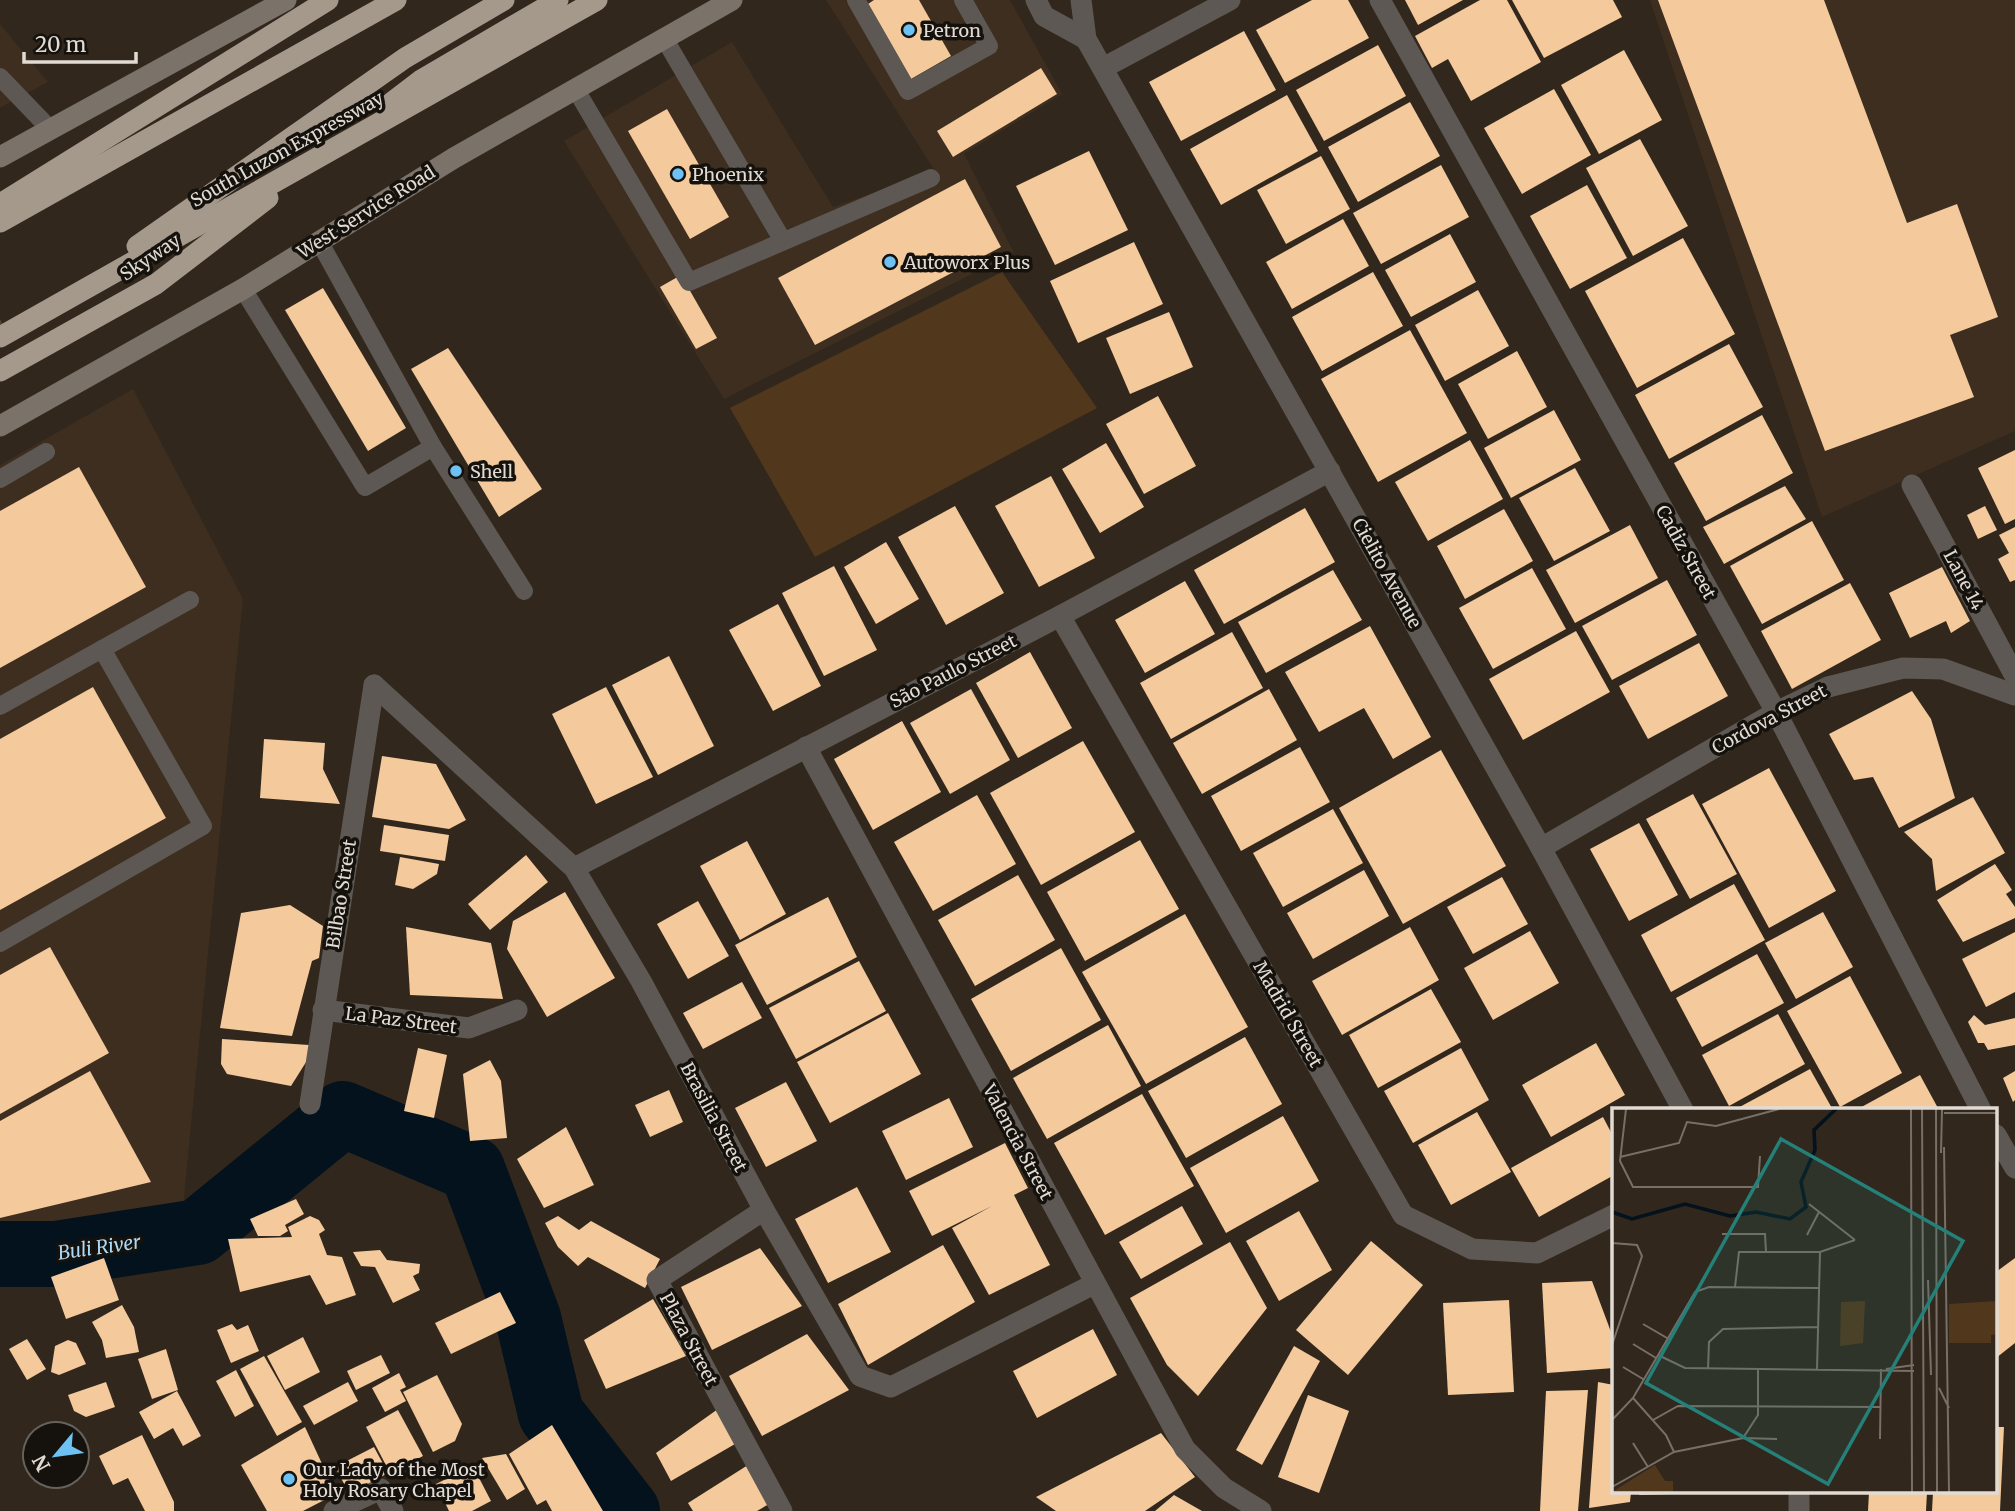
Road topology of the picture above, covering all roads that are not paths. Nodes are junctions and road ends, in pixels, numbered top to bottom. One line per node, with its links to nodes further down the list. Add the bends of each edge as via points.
1 (286, 0): 19 (main road)
2 (328, 0): 22 (highway)
3 (396, 0): 23 (highway)
4 (504, 0): 27 (highway, Skyway, via 405,58 128,252)
5 (558, 0): 28 (highway, Skyway, via 421,80 156,284)
6 (597, 0): 27 (highway, South Luzon Expressway)
7 (732, 0): 14 (main road, West Service Road)
8 (856, 0): 9 (lane, via 908,91 989,46)
9 (963, 0)
10 (1036, 0): 15 (street, via 1044,16)
11 (1082, 0): 15 (street, Cielito Avenue)
12 (1230, 0): 16 (street)
13 (1380, 0): 43 (street, Cadiz Street)
14 (664, 38): 18 (main road, West Service Road); 25 (lane)
15 (1086, 39): 16 (street, Cielito Avenue)
16 (1103, 68): 32 (street, Cielito Avenue)
17 (0, 77): 19 (lane)
18 (575, 88): 24 (main road, West Service Road); 25 (lane, via 689,282)
19 (50, 129): 20 (main road)
20 (0, 157)
21 (931, 178): 25 (lane)
22 (0, 204)
23 (0, 222)
24 (318, 241): 26 (main road, West Service Road); 30 (lane)
25 (783, 241)
26 (243, 289): 29 (main road, West Service Road); 30 (lane, via 365,487)
27 (1, 330)
28 (0, 371)
29 (0, 426)
30 (433, 447): 35 (lane)
31 (46, 452): 33 (lane)
32 (1330, 471): 37 (street, São Paulo Street); 45 (street, Cielito Avenue)
33 (0, 479)
34 (1912, 485): 39 (street, Lane 14)
35 (524, 591)
36 (190, 600): 38 (lane)
37 (1060, 616): 44 (street, São Paulo Street); 56 (street, Madrid Street, via 1403,1214 1472,1249 1537,1253)
38 (102, 649): 42 (lane); 47 (lane, via 203,825)
39 (2015, 676)
40 (374, 685): 46 (street, Brasilia Street); 48 (street, Bilbao Street)
41 (2015, 695): 43 (street, Cordova Street, via 1943,669 1903,667 1828,687)
42 (0, 706)
43 (1776, 712): 45 (street, Cordova Street); 52 (street, Cadiz Street)
44 (806, 747): 46 (street, São Paulo Street); 57 (street, Valencia Street)
45 (1541, 848): 51 (street, Cielito Avenue)
46 (574, 868): 55 (street, Brasilia Street, via 641,981)
47 (0, 943)
48 (323, 1010): 49 (street, La Paz Street, via 469,1028); 50 (street, Bilbao Street)
49 (517, 1010)
50 (310, 1104)
51 (1682, 1108)
52 (1980, 1108)
53 (1997, 1137): 54 (street)
54 (2015, 1168)
55 (764, 1210): 57 (street, Brasilia Street, via 860,1376 891,1387); 60 (street, Plaza Street, via 657,1280)
56 (1612, 1216)
57 (1094, 1284): 61 (street, Valencia Street, via 1185,1449 1224,1488)
58 (334, 1511): 59 (street, via 381,1489)
59 (393, 1511)
60 (782, 1511)
61 (1261, 1511)

